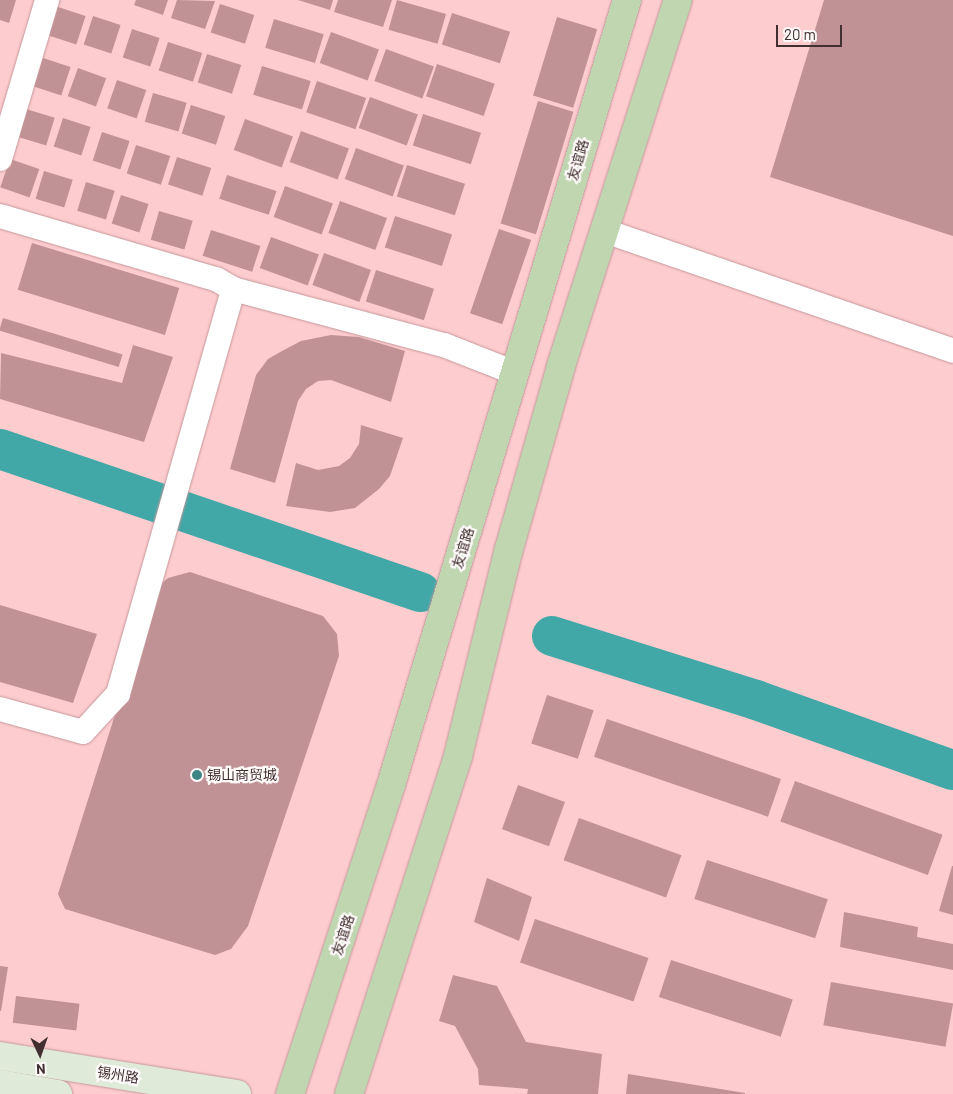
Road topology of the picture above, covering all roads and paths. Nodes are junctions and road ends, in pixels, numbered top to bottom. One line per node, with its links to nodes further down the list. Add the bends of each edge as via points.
1 (47, 0): 4 (street)
2 (627, 0): 9 (main road, 友谊路)
3 (678, 0): 6 (main road)
4 (0, 159)
5 (0, 216): 7 (street, via 216,279)
6 (605, 231): 8 (street); 16 (main road, via 561,366 512,540 458,756)
7 (233, 289): 9 (street, via 444,345); 10 (street, via 118,694 83,732)
8 (953, 351)
9 (515, 373): 15 (main road, 友谊路, via 391,785)
10 (0, 708)
11 (0, 1056): 14 (street, 锡州路)
12 (0, 1084): 13 (street)
13 (58, 1094)
14 (237, 1094)
15 (290, 1094)
16 (348, 1094)

